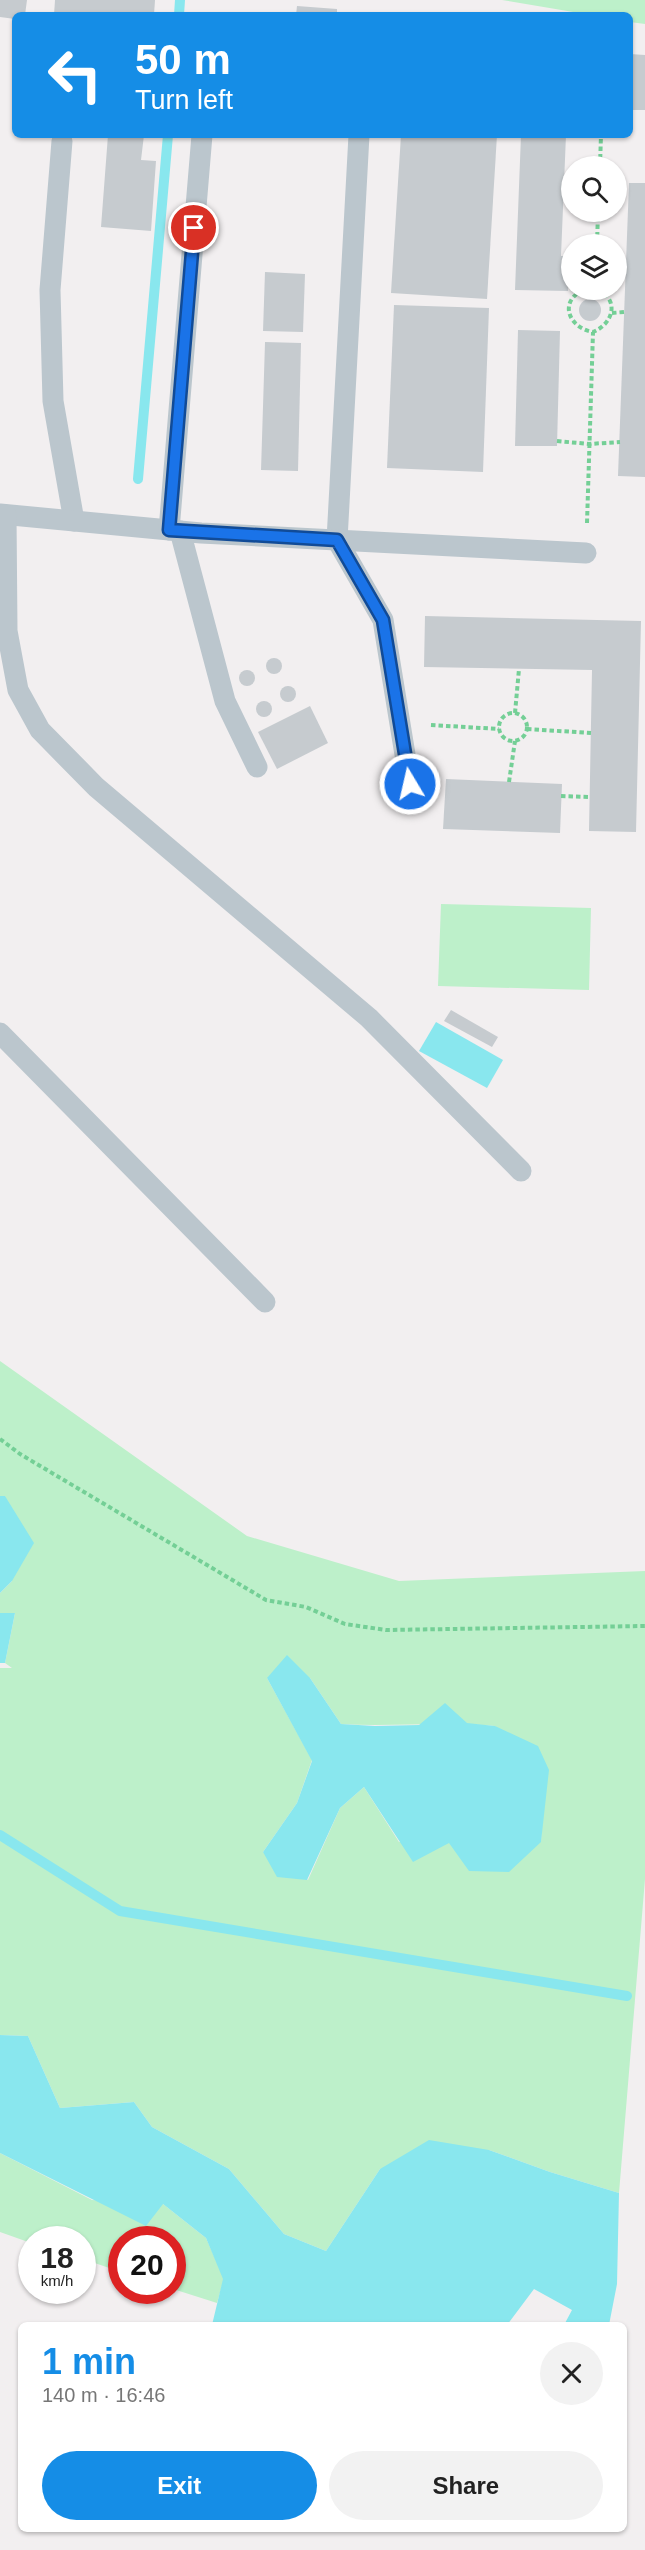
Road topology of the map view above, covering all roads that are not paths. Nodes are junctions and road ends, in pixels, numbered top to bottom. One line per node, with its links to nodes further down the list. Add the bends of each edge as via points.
1 (202, 138): 6 (lane)
2 (359, 138): 7 (lane)
3 (62, 141): 5 (lane, via 50,301 53,401)
4 (3, 514): 5 (lane); 12 (lane, via 7,631 18,690 40,730 96,787 369,1018)
5 (74, 521): 6 (lane)
6 (174, 531): 7 (lane); 9 (lane, via 225,701)
7 (337, 540): 8 (lane); 10 (lane, via 383,620)
8 (586, 553)
9 (256, 767)
10 (410, 784)
11 (0, 1033): 13 (lane)
12 (521, 1172)
13 (265, 1302)

